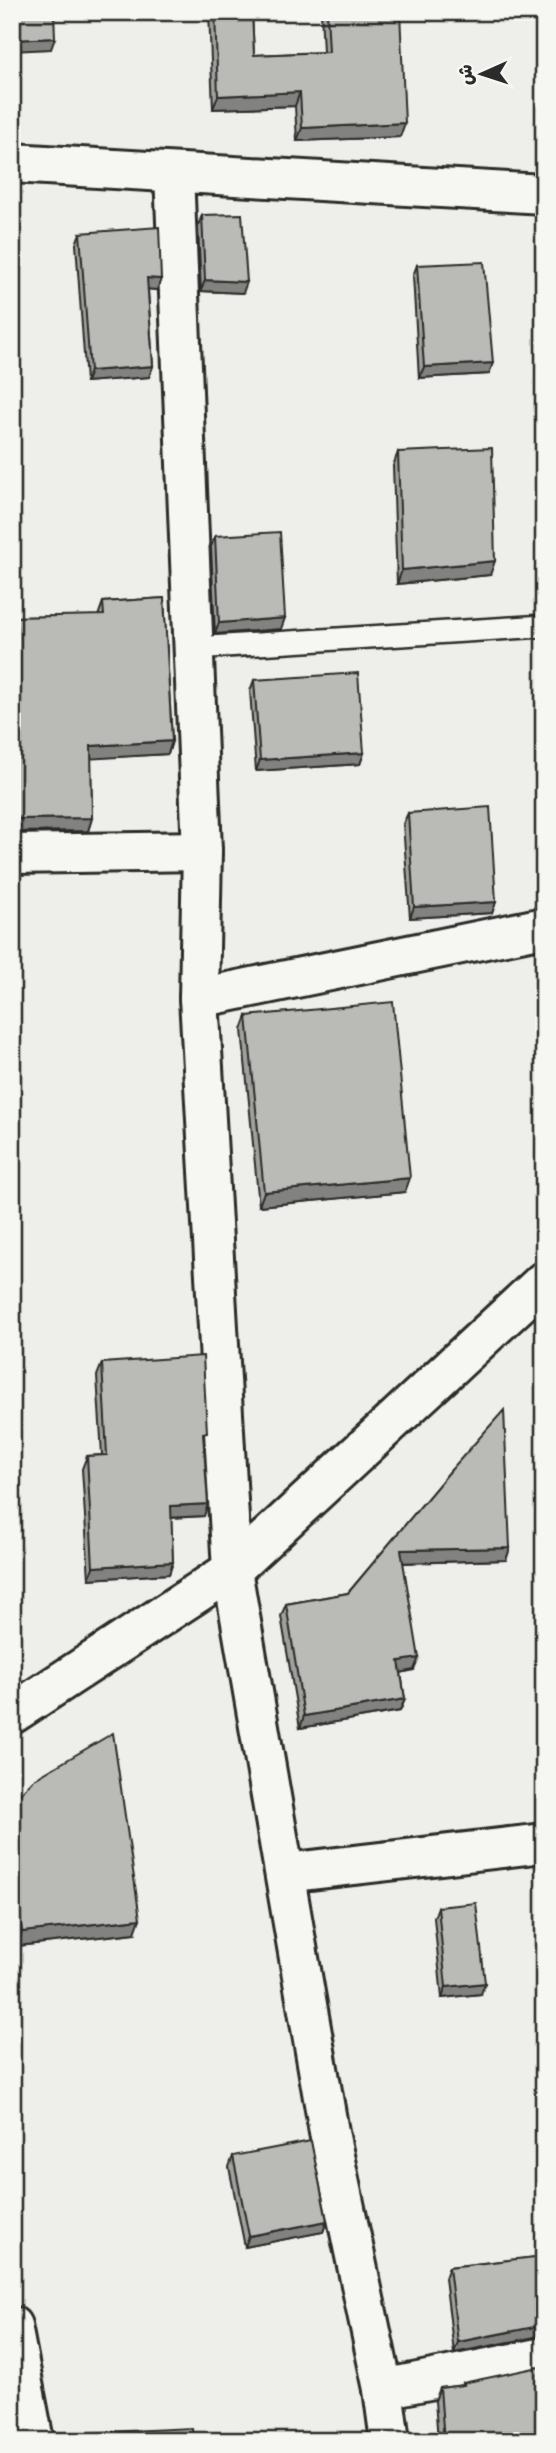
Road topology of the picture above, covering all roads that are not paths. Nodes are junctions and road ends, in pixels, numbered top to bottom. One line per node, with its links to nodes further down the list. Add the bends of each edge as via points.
1 (12, 163): 2 (street)
2 (174, 173): 3 (street); 5 (street)
3 (544, 194)
4 (544, 625): 5 (lane)
5 (194, 649): 6 (street)
6 (202, 851): 7 (street); 9 (street)
7 (12, 854)
8 (544, 927): 9 (street)
9 (198, 998): 11 (street)
10 (544, 1281): 11 (street)
11 (232, 1570): 12 (street); 14 (street)
12 (12, 1714)
13 (544, 1843): 14 (street)
14 (285, 1873): 18 (street, via 329,2132)
15 (12, 2326): 17 (street)
16 (544, 2357): 18 (street)
17 (19, 2389): 19 (street)
18 (383, 2389): 20 (street)
19 (34, 2441)
20 (390, 2441)

